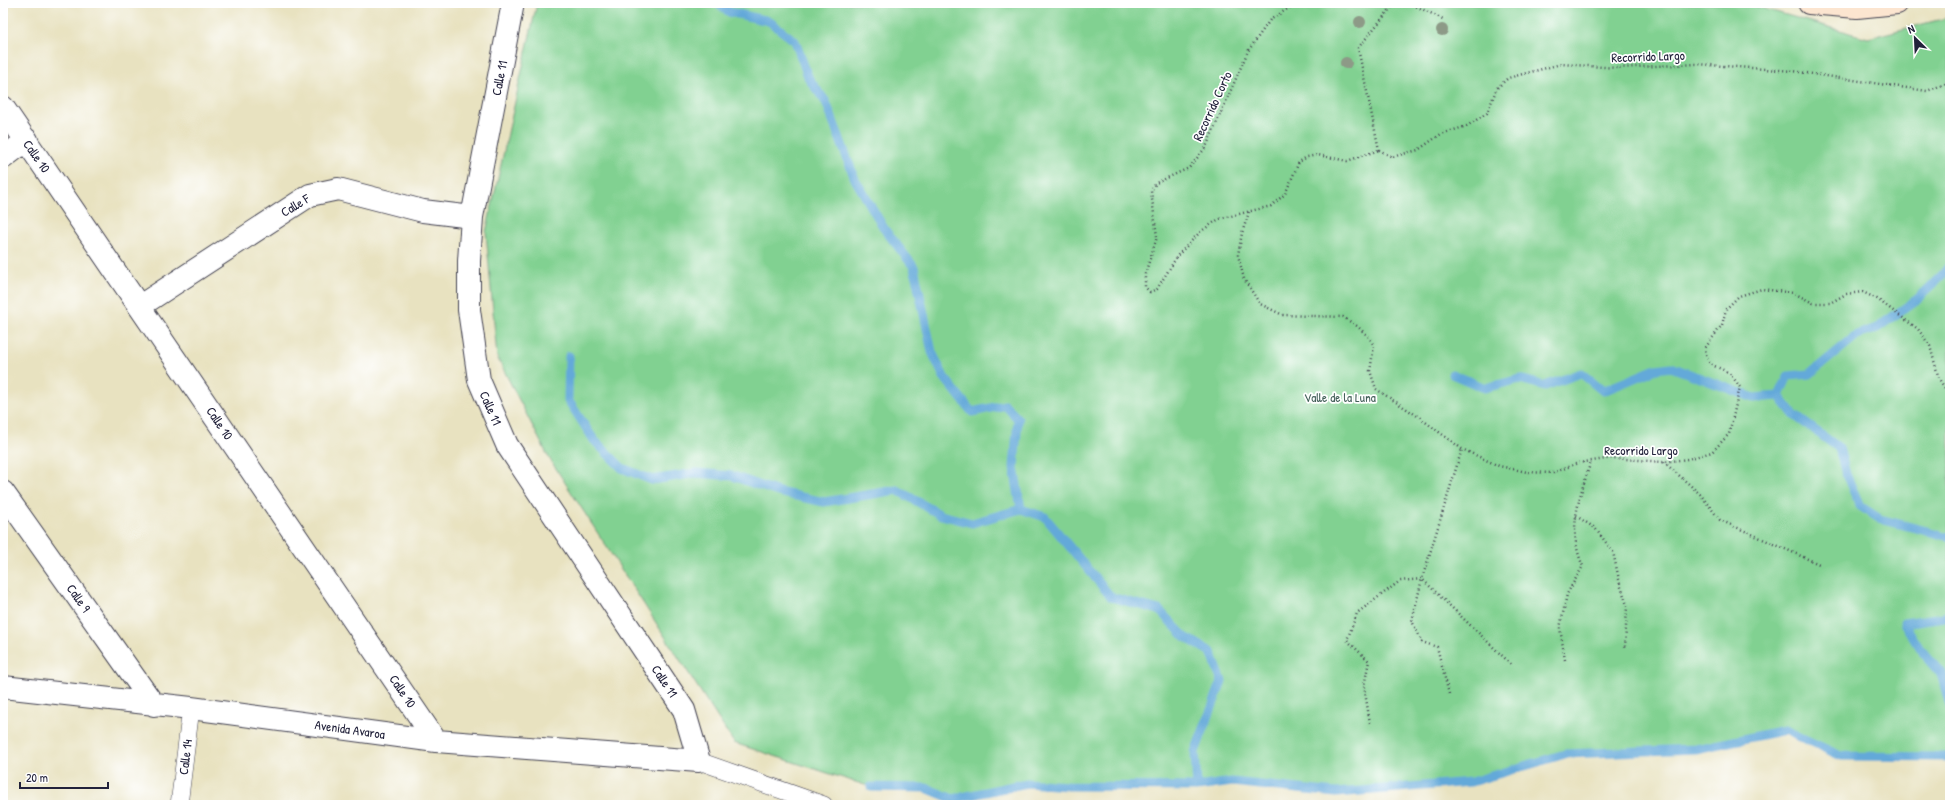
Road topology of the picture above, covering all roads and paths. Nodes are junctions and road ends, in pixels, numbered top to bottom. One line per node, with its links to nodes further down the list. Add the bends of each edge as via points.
1 (513, 3): 14 (street, Calle 11)
2 (1297, 3): 13 (path, Recorrido Corto, via 1270,20 1248,51 1206,147 1189,168 1156,183 1151,191 1157,236 1144,274 1145,287 1150,292 1157,289 1178,255 1200,232 1219,219)
3 (1395, 3): 11 (path, via 1358,48)
4 (1409, 3): 7 (path)
5 (1809, 3): 6 (main road, via 1857,7)
6 (1897, 3)
7 (1443, 19)
8 (1950, 82): 11 (path, Recorrido Largo, via 1927,91 1785,71 1696,64 1617,68 1560,64 1508,78 1497,88 1488,113 1467,126 1441,134 1418,150 1392,157)
9 (3, 107): 10 (street, Calle 10)
10 (27, 140): 12 (street); 15 (street, Calle 10)
11 (1379, 150): 13 (path, via 1347,161 1318,155 1307,157 1299,162 1285,194 1270,206)
12 (3, 158)
13 (1249, 212): 17 (path, Recorrido Largo, via 1238,255 1244,279 1260,304 1283,315 1343,317 1357,326 1369,337 1374,346 1370,371 1376,389)
14 (472, 217): 15 (street, Calle F, via 423,211 338,189 310,195); 33 (street, Calle 11, via 469,310 479,380 507,445 684,710)
15 (140, 306): 32 (street, Calle 10)
16 (1950, 396): 19 (path, Recorrido Largo, via 1939,380 1930,346 1918,330 1863,292 1846,294 1830,303 1813,303 1794,293 1762,289 1739,296 1726,309 1722,325 1705,348 1707,361 1715,368 1728,373 1740,387 1729,434 1712,452 1688,459)
17 (1462, 450): 18 (path, Recorrido Largo, via 1498,466 1527,472 1553,473 1578,463); 23 (path)
18 (1591, 461): 19 (path, Recorrido Largo, via 1613,458); 21 (path)
19 (1663, 462): 22 (path, via 1700,494 1720,520)
20 (3, 492): 29 (street, Calle 9)
21 (1575, 515): 24 (path, via 1595,528 1613,552 1628,605); 25 (path, via 1576,551 1583,566 1567,594 1560,628)
22 (1819, 564)
23 (1422, 579): 26 (path); 28 (path, via 1412,621 1422,642 1437,647); 31 (path, via 1400,581 1357,613 1347,640 1369,661 1364,686)
24 (1625, 648)
25 (1565, 660)
26 (1512, 665)
27 (3, 687): 29 (street, Avenida Avaroa)
28 (1449, 694)
29 (154, 705): 30 (street, Avenida Avaroa)
30 (190, 708): 32 (street, Avenida Avaroa); 34 (lane, Calle 14)
31 (1370, 723)
32 (436, 741): 33 (street, Avenida Avaroa)
33 (699, 761): 35 (lane)
34 (179, 805)
35 (824, 805)

